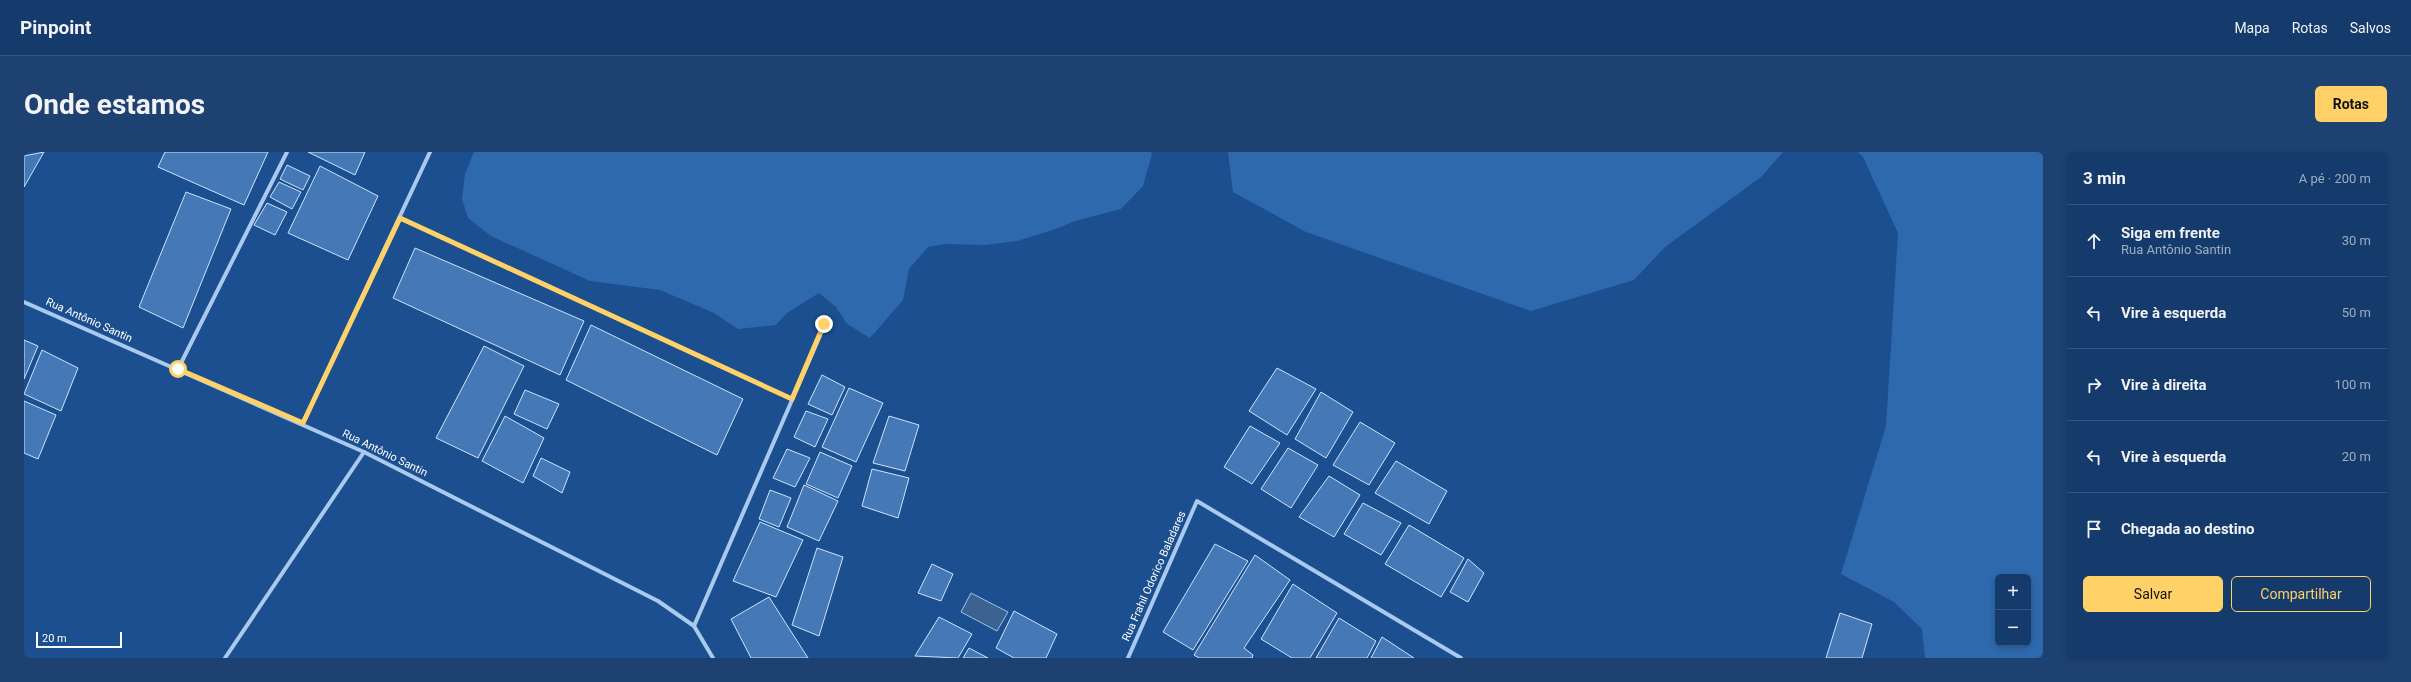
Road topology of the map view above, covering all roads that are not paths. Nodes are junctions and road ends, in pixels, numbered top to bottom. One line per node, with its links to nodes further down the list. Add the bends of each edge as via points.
1 (287, 152): 6 (street)
2 (430, 152): 3 (street)
3 (400, 218): 7 (street); 8 (street)
4 (24, 302): 6 (street, Rua Antônio Santin)
5 (824, 324): 7 (street)
6 (178, 369): 8 (street, Rua Antônio Santin)
7 (792, 399): 10 (street)
8 (303, 423): 9 (street, Rua Antônio Santin)
9 (364, 452): 10 (street, Rua Antônio Santin, via 658,601); 11 (street)
10 (694, 626): 12 (street, Rua Antônio Santin)
11 (225, 658)
12 (713, 658)
13 (1128, 658): 14 (street, Rua Frahil Odorico Baladares, via 1197,501)
14 (1461, 658)

